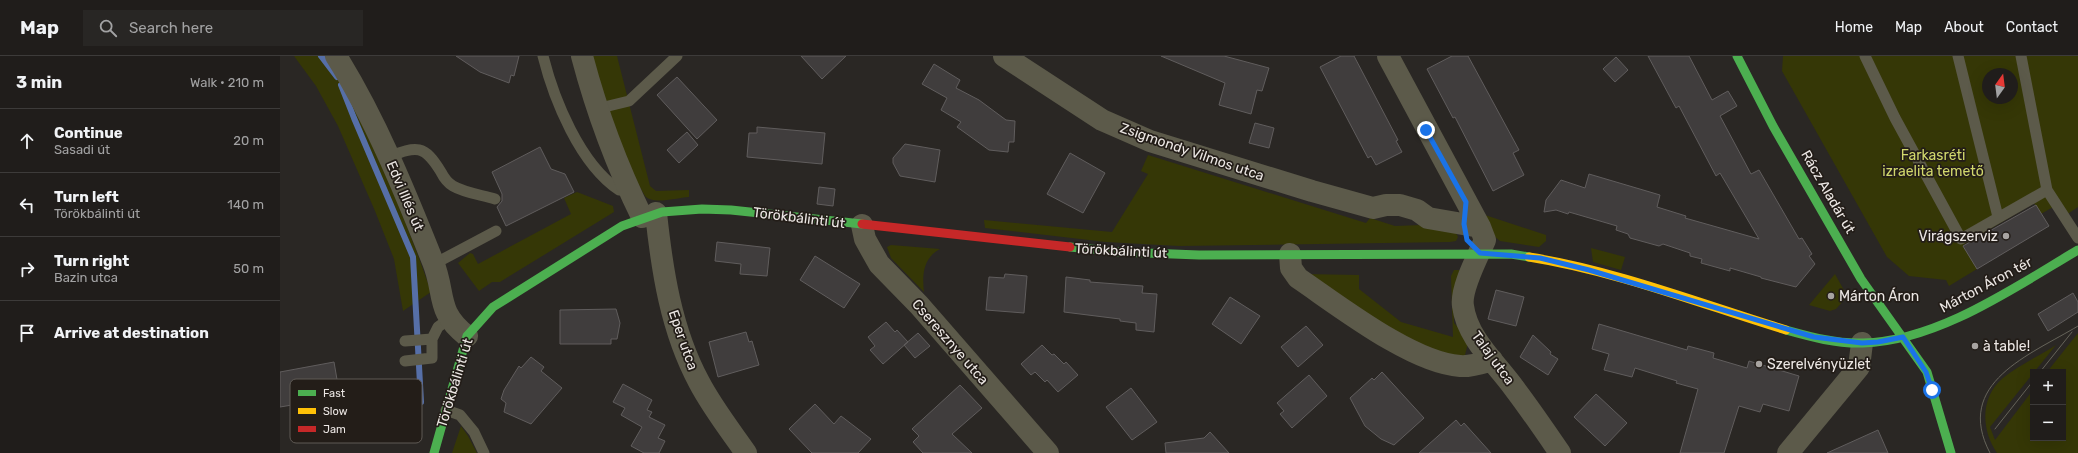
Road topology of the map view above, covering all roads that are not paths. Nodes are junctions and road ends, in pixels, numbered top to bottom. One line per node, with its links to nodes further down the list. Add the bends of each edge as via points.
1 (336, 56): 12 (street, Edvi Illés út, via 351,80)
2 (543, 56): 13 (lane, via 554,96 586,154 605,181 619,190)
3 (582, 56): 11 (street)
4 (677, 56): 11 (lane, via 629,100)
5 (1004, 56): 19 (street, Zsigmondy Vilmos utca, via 1102,120 1124,131 1202,158 1373,208 1400,205 1417,210 1428,218)
6 (1388, 56): 19 (street, via 1466,202)
7 (1737, 56): 28 (street, Rácz Aladár út, via 1861,279)
8 (1865, 56): 17 (lane, via 1894,118 1960,239)
9 (1958, 56): 17 (lane)
10 (2021, 56): 14 (lane)
11 (596, 109): 13 (street)
12 (388, 157): 15 (lane, via 405,151 423,150 432,156 444,179 453,186); 25 (street, Edvi Illés út)
13 (628, 187): 16 (street)
14 (2047, 190): 17 (lane); 21 (lane)
15 (495, 199)
16 (649, 215): 18 (street, Törökbálinti út, via 676,209 703,208); 27 (street, Törökbálinti út, via 622,226 493,307); 37 (street, Eper utca, via 675,324 689,364 715,410)
17 (1998, 217)
18 (862, 225): 24 (street, Törökbálinti út, via 1102,251); 38 (street, Cseresznye utca, via 865,240 879,264)
19 (1472, 225): 23 (street, via 1467,240)
20 (496, 231): 25 (lane)
21 (2078, 238)
22 (2078, 250): 28 (street, Márton Áron tér, via 1971,312)
23 (1480, 253): 24 (street, Törökbálinti út); 31 (street, Törökbálinti út, via 1540,258 1589,270 1810,336); 32 (street, Talaj utca, via 1463,295 1463,306 1475,337)
24 (1290, 254): 32 (street, via 1291,268 1298,278 1420,355 1461,367)
25 (434, 264): 26 (street, Edvi Illés út)
26 (449, 319): 27 (street, Edvi Illés út); 29 (lane)
27 (467, 336): 34 (street, Törökbálinti út)
28 (1903, 337): 31 (street, Törökbálinti út); 41 (street, Rácz Aladár út, via 1926,372)
29 (428, 339): 30 (lane); 33 (lane, via 432,358)
30 (407, 340)
31 (1862, 343): 40 (street, via 1859,367)
32 (1492, 360): 39 (street, Talaj utca)
33 (406, 361)
34 (446, 410): 35 (street, Törökbálinti út); 36 (lane, via 460,415 474,432)
35 (434, 453)
36 (484, 453)
37 (746, 453)
38 (1048, 453)
39 (1560, 453)
40 (1788, 453)
41 (1951, 453)

